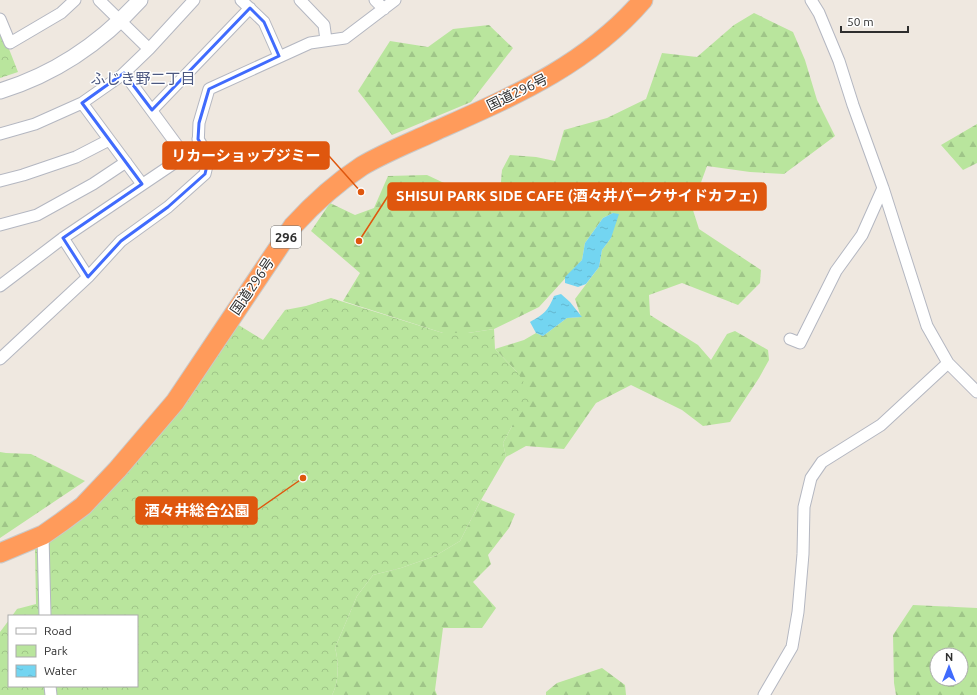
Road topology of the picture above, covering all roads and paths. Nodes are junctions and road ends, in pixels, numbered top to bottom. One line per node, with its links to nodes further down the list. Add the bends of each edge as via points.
1 (75, 0): 13 (street, via 61,13 10,43)
2 (99, 0): 14 (street)
3 (140, 0): 14 (street)
4 (194, 0): 16 (street)
5 (241, 0): 11 (street)
6 (300, 0): 15 (street, via 324,25)
7 (375, 0): 12 (street)
8 (395, 0): 12 (street)
9 (643, 0): 38 (highway, 国道296号 / 296, via 604,39 534,86 362,166 315,202 294,226 175,402 83,506)
10 (811, 0): 29 (street, via 839,61)
11 (250, 8): 17 (street, via 264,22); 21 (street)
12 (384, 8): 15 (street, via 345,38)
13 (0, 19)
14 (121, 22): 16 (street); 19 (street, via 66,62 35,78)
15 (326, 40): 17 (street, via 310,43)
16 (149, 49): 18 (street)
17 (279, 56): 23 (street, via 209,89 199,123)
18 (124, 73): 20 (street); 21 (street)
19 (0, 91)
20 (82, 103): 22 (street, via 35,124); 24 (street)
21 (152, 110): 25 (street)
22 (0, 134)
23 (198, 139): 25 (street, via 198,147); 32 (street, via 210,157 205,174 168,207 121,241)
24 (109, 140): 26 (street); 27 (street, via 76,157)
25 (185, 156): 28 (street)
26 (126, 162): 28 (street); 30 (street, via 93,184 37,215)
27 (0, 181)
28 (142, 184): 31 (street)
29 (883, 188): 34 (street, via 862,234 836,271 800,343); 36 (street, via 927,326)
30 (0, 225)
31 (63, 238): 32 (street); 33 (street)
32 (88, 277): 35 (street)
33 (0, 286)
34 (790, 339)
35 (0, 359)
36 (948, 363): 37 (street); 41 (street, via 881,425 822,462 811,478 804,507 803,554 792,647)
37 (977, 392)
38 (43, 535): 39 (highway, 国道296号 / 296); 40 (street)
39 (0, 553)
40 (45, 615)
41 (764, 695)

